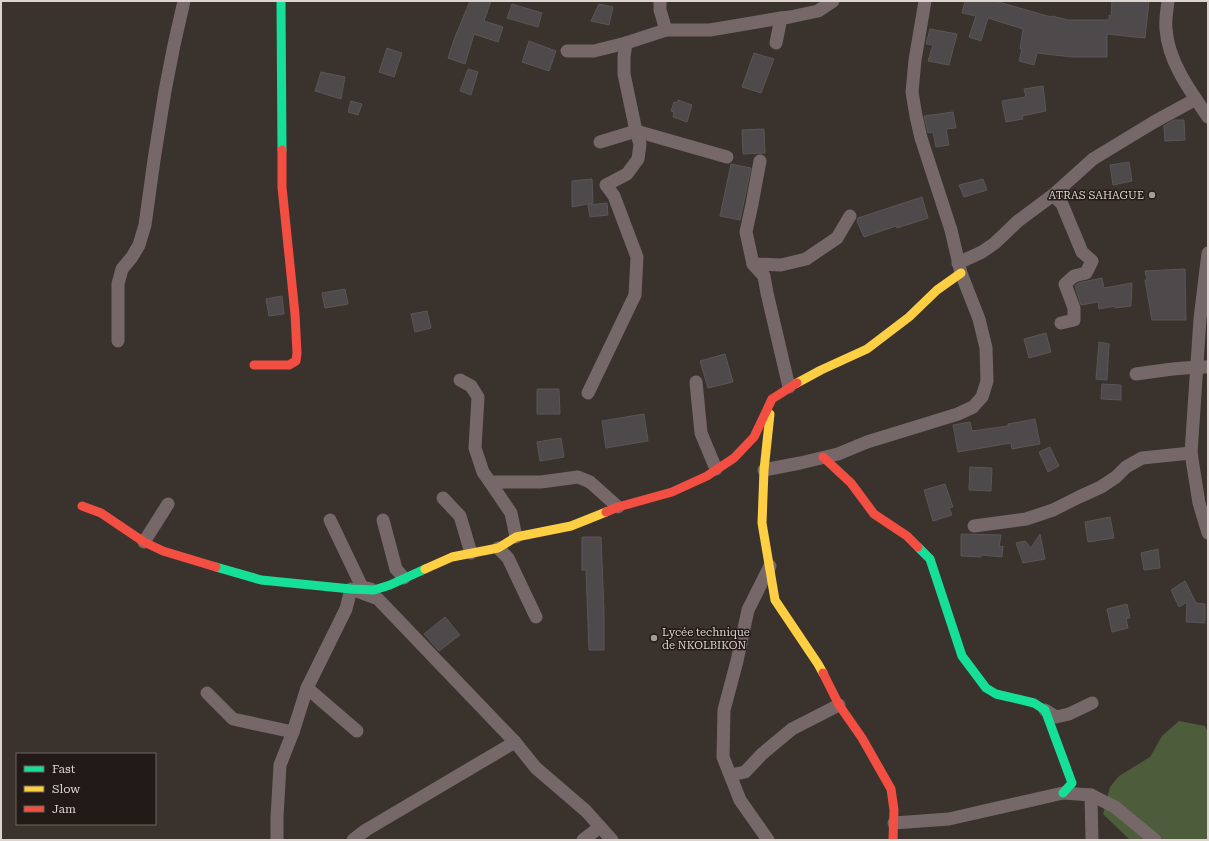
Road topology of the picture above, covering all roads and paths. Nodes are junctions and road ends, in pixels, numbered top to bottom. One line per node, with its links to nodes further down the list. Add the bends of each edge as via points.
1 (184, 1): 25 (street, via 165,91 145,225 139,245 122,269 118,284)
2 (281, 1): 26 (street, via 282,187 297,353 296,361 289,365)
3 (660, 1): 8 (street)
4 (833, 1): 7 (street, via 818,11)
5 (925, 1): 22 (street, via 912,92 921,138 950,230)
6 (1168, 1): 12 (street, via 1166,28 1170,50 1180,74)
7 (781, 18): 8 (street, via 710,30); 10 (street)
8 (666, 30): 9 (street)
9 (626, 43): 11 (street, via 594,51); 14 (street, via 624,74)
10 (776, 43)
11 (567, 51)
12 (1196, 99): 13 (street); 18 (street, via 1093,159)
13 (1208, 117)
14 (636, 131): 15 (street); 16 (street); 32 (street, via 640,144 638,159 627,174 606,185 614,196 637,257 635,295)
15 (600, 142)
16 (727, 157)
17 (760, 161): 21 (street, via 746,232)
18 (1053, 195): 22 (street, via 1018,221 995,243); 24 (street, via 1062,204 1082,252 1092,261 1086,273 1074,276 1065,284 1074,308 1074,320)
19 (850, 216): 21 (street, via 837,238 806,259 781,265)
20 (1208, 253): 23 (street)
21 (753, 264): 31 (street, via 764,276)
22 (959, 268): 31 (street, via 910,317 867,349); 35 (street, via 979,319 986,348 987,380 982,397 973,407 958,414)
23 (1204, 319): 27 (street)
24 (1061, 323)
25 (118, 341)
26 (254, 365)
27 (1202, 367): 28 (street); 34 (street)
28 (1136, 374)
29 (460, 380): 38 (street, via 471,386 478,397 476,448 483,472)
30 (696, 382): 36 (street, via 701,433)
31 (789, 388): 33 (street)
32 (588, 393)
33 (772, 399): 36 (street, via 754,437 734,458); 37 (street)
34 (1191, 453): 45 (street, via 1142,458 1101,487 1052,510 1026,519); 46 (street, via 1199,503)
35 (822, 457): 37 (street); 60 (street, via 851,483 874,514 907,536 930,559 962,656 986,688 996,694 1034,703)
36 (716, 469): 42 (street, via 707,476 672,492)
37 (764, 470): 51 (street, via 762,523)
38 (490, 482): 42 (street, via 542,482 578,477 590,482); 47 (street, via 511,513)
39 (443, 498): 50 (street, via 460,516)
40 (168, 504): 48 (street)
41 (82, 506): 48 (street, via 101,513)
42 (618, 507): 47 (street, via 571,526)
43 (330, 520): 54 (street, via 362,587)
44 (383, 520): 52 (street, via 396,569)
45 (974, 526)
46 (1208, 533)
47 (516, 538): 49 (street)
48 (144, 542): 53 (street, via 163,551 261,580)
49 (498, 548): 50 (street); 55 (street, via 508,558)
50 (472, 553): 52 (street, via 452,557)
51 (770, 566): 59 (street, via 775,600 818,664); 64 (street, via 748,610 724,710 724,757)
52 (404, 578): 54 (street)
53 (351, 589): 54 (street); 56 (street, via 346,609); 63 (street, via 378,599)
54 (374, 590)
55 (536, 617)
56 (307, 688): 61 (street); 62 (street)
57 (207, 693): 62 (street, via 233,719)
58 (1092, 703): 60 (street, via 1056,717)
59 (838, 705): 64 (street, via 792,729 762,754 746,772); 67 (street, via 862,738 891,789)
60 (1045, 710): 65 (street, via 1072,783)
61 (356, 731)
62 (293, 732): 69 (street, via 280,765)
63 (515, 742): 68 (street, via 536,768 586,811); 70 (street)
64 (731, 775): 73 (street, via 740,800)
65 (1064, 793): 66 (street); 67 (street, via 949,819)
66 (1091, 795): 75 (street); 76 (street, via 1115,807)
67 (894, 824): 74 (street)
68 (600, 827): 71 (street); 72 (street)
69 (277, 840)
70 (353, 840)
71 (583, 840)
72 (612, 840)
73 (768, 840)
74 (893, 840)
75 (1092, 840)
76 (1155, 840)

